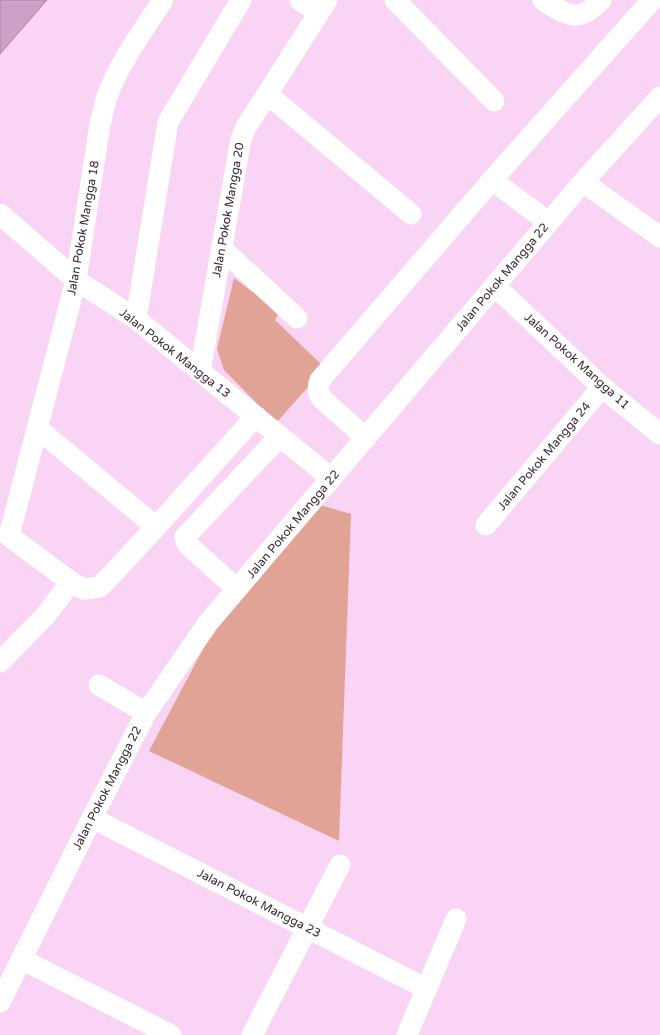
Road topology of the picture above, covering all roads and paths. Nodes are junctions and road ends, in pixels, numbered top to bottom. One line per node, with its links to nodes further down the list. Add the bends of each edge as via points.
1 (163, 0): 19 (street, Jalan Pokok Mangga 18, via 124,62 106,99)
2 (241, 0): 22 (street, via 168,122)
3 (300, 0): 8 (street)
4 (395, 0): 10 (street)
5 (543, 0): 6 (street, via 562,13 572,16 584,14)
6 (601, 0)
7 (652, 0): 12 (street)
8 (323, 6): 9 (street, Jalan Pokok Mangga 20)
9 (267, 94): 15 (street); 18 (street, Jalan Pokok Mangga 20, via 241,139)
10 (494, 101)
11 (658, 102): 13 (street, Jalan Pokok Mangga 22)
12 (492, 180): 16 (street); 29 (street, via 320,380 318,393 322,399)
13 (583, 182): 16 (street, Jalan Pokok Mangga 22); 17 (street)
14 (0, 214): 19 (street, Jalan Pokok Mangga 13)
15 (411, 214)
16 (548, 222): 20 (street, Jalan Pokok Mangga 22)
17 (660, 237)
18 (221, 248): 21 (street); 23 (street, Jalan Pokok Mangga 20)
19 (76, 280): 22 (street, Jalan Pokok Mangga 13); 26 (street, Jalan Pokok Mangga 18)
20 (495, 286): 24 (street, Jalan Pokok Mangga 11); 29 (street, Jalan Pokok Mangga 22)
21 (298, 318)
22 (136, 319): 23 (street, Jalan Pokok Mangga 13)
23 (200, 372): 25 (street, Jalan Pokok Mangga 13)
24 (602, 387): 27 (street, Jalan Pokok Mangga 11); 31 (street, Jalan Pokok Mangga 24)
25 (256, 416): 28 (street, Jalan Pokok Mangga 13); 32 (street)
26 (37, 428): 32 (street); 33 (street, Jalan Pokok Mangga 18, via 9,536)
27 (660, 434)
28 (280, 436): 30 (street, Jalan Pokok Mangga 13); 34 (street, via 185,537 188,545)
29 (366, 438): 30 (street, Jalan Pokok Mangga 22)
30 (331, 478): 34 (street, Jalan Pokok Mangga 22)
31 (486, 525)
32 (156, 527): 33 (street, via 100,587 84,589)
33 (71, 582): 35 (street, via 45,616)
34 (237, 589): 37 (street, Jalan Pokok Mangga 22, via 208,623)
35 (0, 662)
36 (99, 685): 37 (street)
37 (146, 713): 38 (street, Jalan Pokok Mangga 22)
38 (92, 818): 41 (street, Jalan Pokok Mangga 23); 42 (street, Jalan Pokok Mangga 22)
39 (340, 865): 41 (street)
40 (456, 919): 43 (street)
41 (307, 928): 43 (street, Jalan Pokok Mangga 23); 46 (street)
42 (21, 959): 44 (street, Jalan Pokok Mangga 22); 45 (street)
43 (427, 989): 47 (street)
44 (0, 1002)
45 (171, 1035)
46 (252, 1035)
47 (407, 1035)

